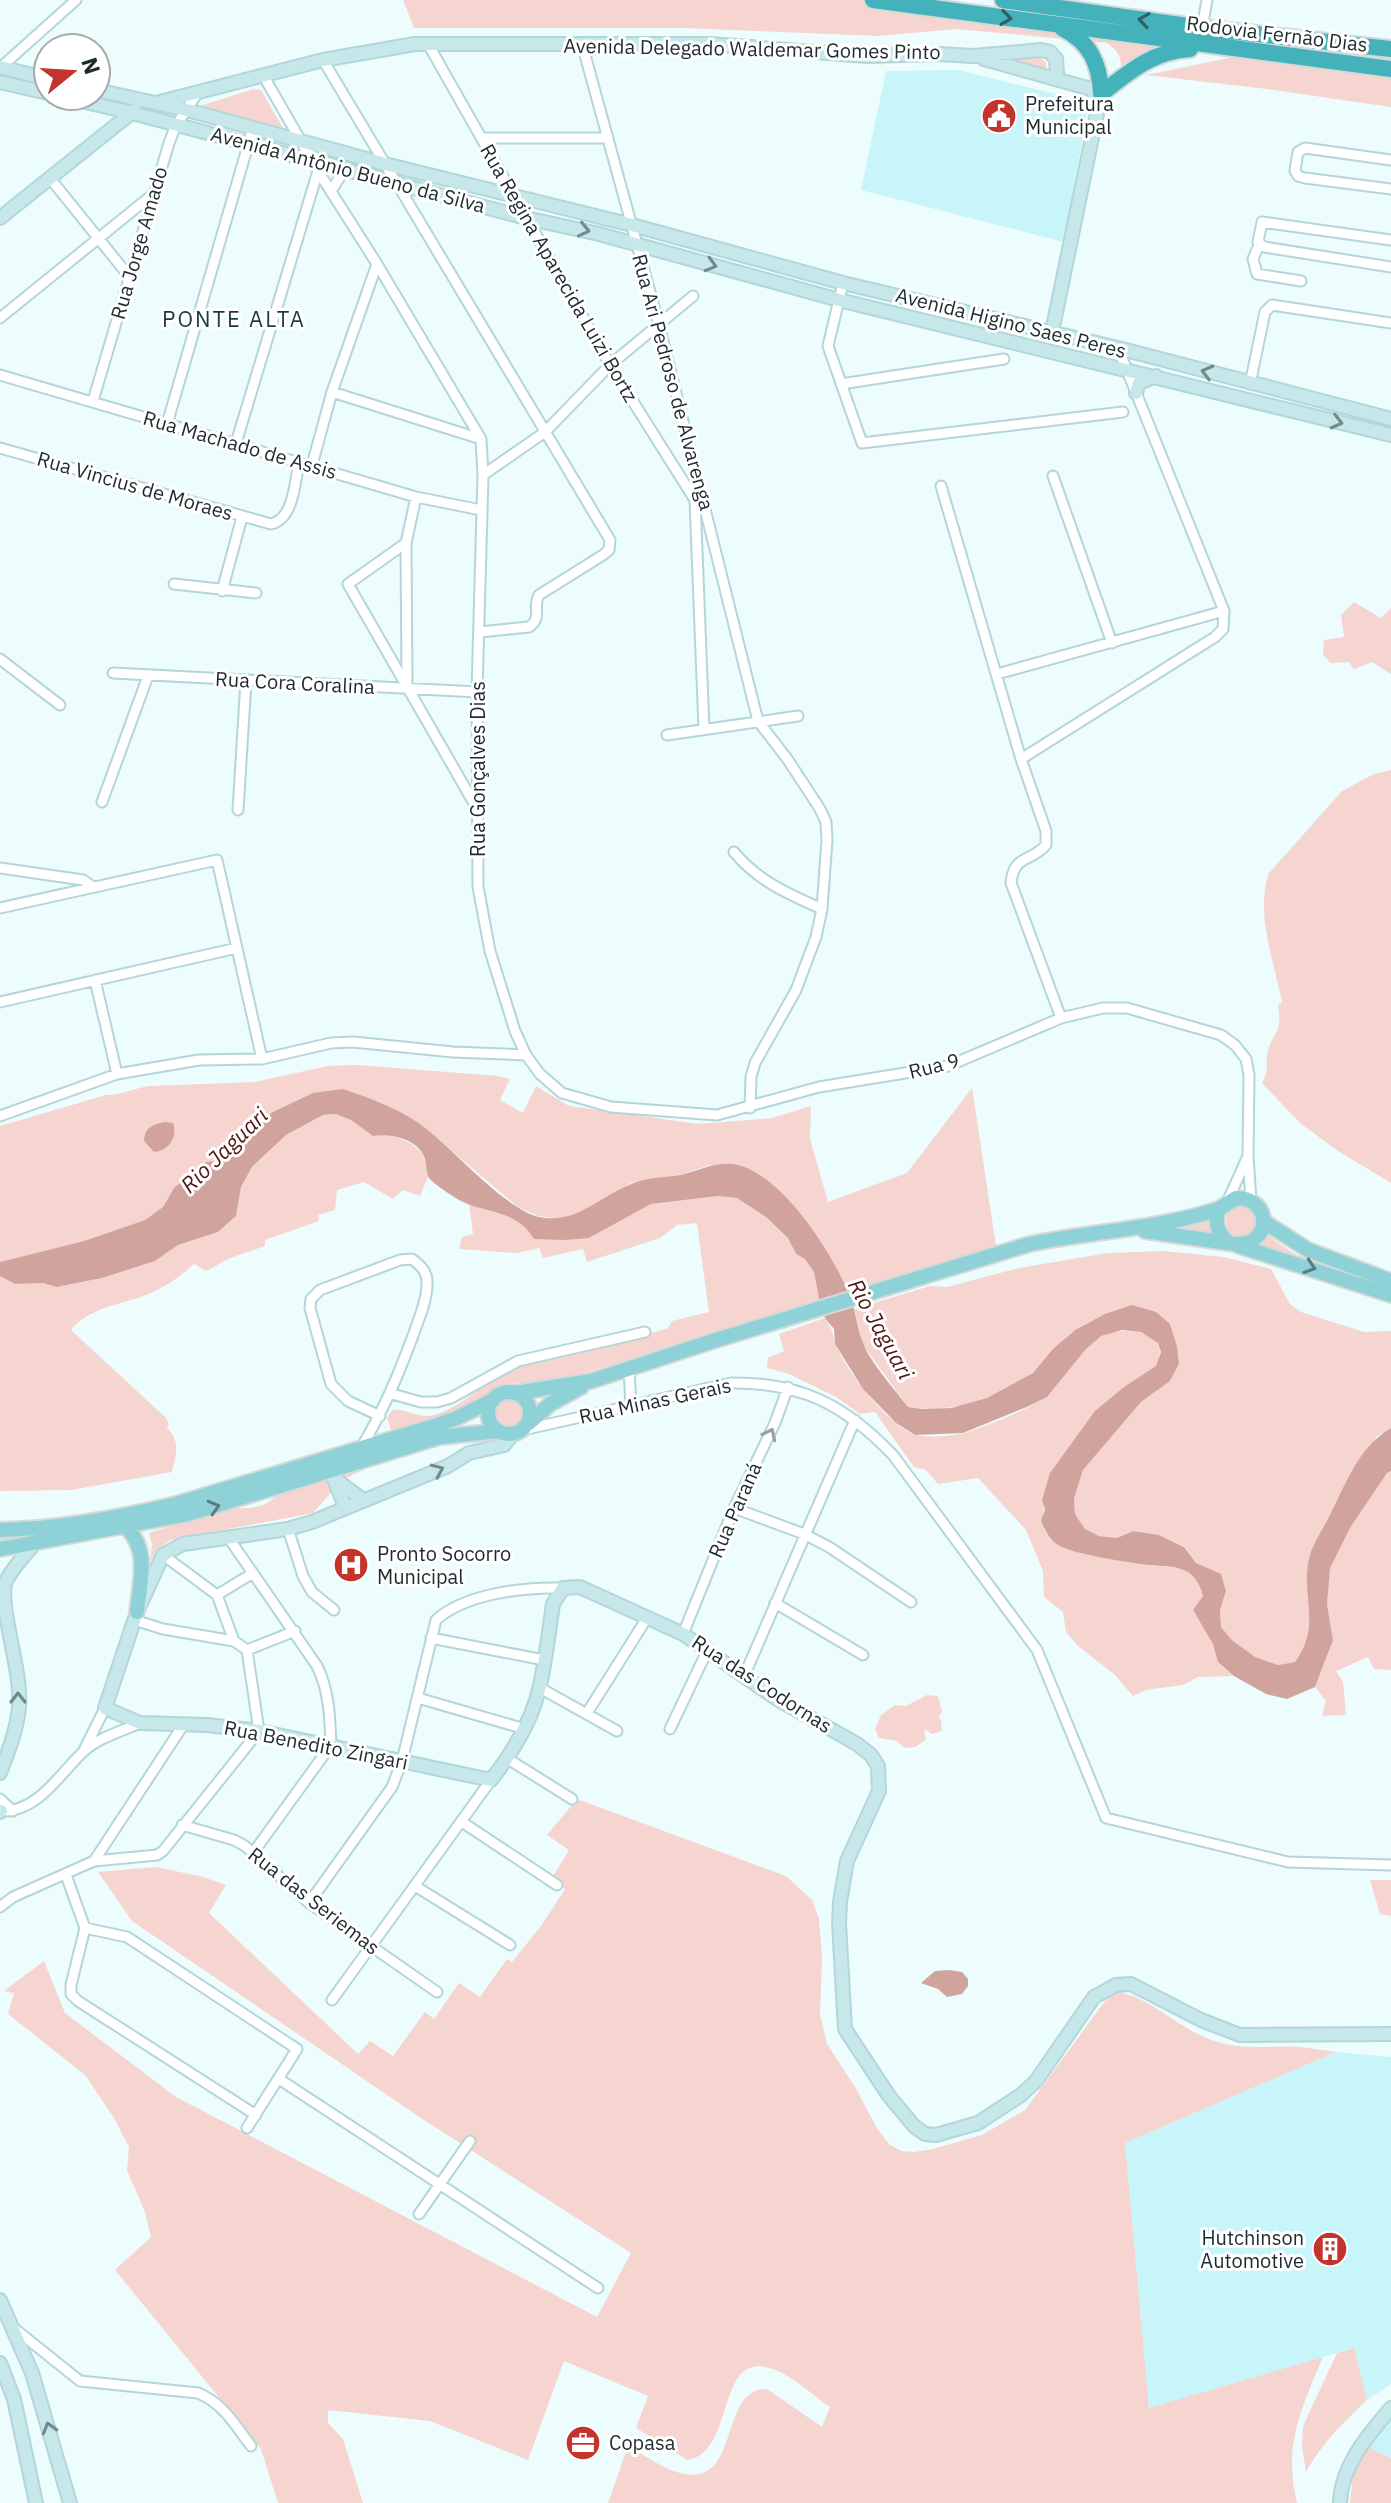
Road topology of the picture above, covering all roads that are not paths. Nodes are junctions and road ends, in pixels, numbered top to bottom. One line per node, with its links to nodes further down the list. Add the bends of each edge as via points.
1 (76, 0): 13 (street)
2 (873, 0): 5 (highway, Rodovia Fernão Dias, one-way to 5)
3 (1003, 0): 6 (highway, Rodovia Fernão Dias, one-way to 3)
4 (1207, 0): 6 (street)
5 (1056, 25): 9 (highway, Rodovia Fernão Dias); 22 (highway, via 1071,32 1097,61)
6 (1202, 28): 10 (highway, Rodovia Fernão Dias)
7 (428, 44): 8 (street, Avenida Delegado Waldemar Gomes Pinto); 12 (street, Avenida Delegado Waldemar Gomes Pinto); 29 (street, Rua Regina Aparecida Luizi Bortz)
8 (582, 44): 11 (street, Avenida Delegado Waldemar Gomes Pinto); 30 (street, Rua Ari Pedroso de Alvarenga)
9 (1221, 47): 14 (highway, Rodovia Fernão Dias); 22 (highway, via 1160,54)
10 (1391, 49)
11 (973, 56): 17 (street); 17 (street, via 1050,52 1058,66)
12 (323, 60): 16 (street, Avenida Delegado Waldemar Gomes Pinto); 34 (street)
13 (0, 67): 15 (street)
14 (1391, 69)
15 (32, 75)
16 (263, 75): 20 (street, Avenida Delegado Waldemar Gomes Pinto); 31 (street)
17 (1052, 77): 22 (street, via 1094,90)
18 (0, 82): 19 (street)
19 (32, 89)
20 (199, 91): 23 (street, Avenida Delegado Waldemar Gomes Pinto); 25 (street, Rua Jorge Amado)
21 (112, 94): 23 (street, Avenida Antônio Bueno da Silva)
22 (1100, 97): 60 (street)
23 (153, 104): 25 (street, Avenida Antônio Bueno da Silva); 26 (street, Avenida Delegado Waldemar Gomes Pinto)
24 (112, 108): 26 (street, Avenida Antônio Bueno da Silva)
25 (187, 110): 27 (street, Rua Jorge Amado); 28 (street, Avenida Antônio Bueno da Silva)
26 (129, 112): 27 (street, Avenida Antônio Bueno da Silva); 37 (street, Avenida Delegado Waldemar Gomes Pinto)
27 (176, 125): 32 (street, Avenida Antônio Bueno da Silva); 42 (street, Rua Jorge Amado)
28 (253, 128): 31 (street, Avenida Antônio Bueno da Silva); 32 (street)
29 (481, 138): 30 (street); 41 (street, Rua Regina Aparecida Luizi Bortz)
30 (608, 138): 45 (street, Rua Ari Pedroso de Alvarenga)
31 (302, 142): 34 (street, Avenida Antônio Bueno da Silva); 35 (street)
32 (249, 145): 35 (street, Avenida Antônio Bueno da Silva); 76 (street)
33 (1391, 160): 39 (street, via 1305,148 1298,152 1295,171 1305,178)
34 (385, 164): 38 (street); 41 (street, Avenida Antônio Bueno da Silva)
35 (315, 166): 36 (street, Avenida Antônio Bueno da Silva); 40 (street); 80 (street)
36 (345, 169): 38 (street, Avenida Antônio Bueno da Silva); 40 (street)
37 (49, 177): 43 (street, Avenida Delegado Waldemar Gomes Pinto); 46 (street)
38 (398, 183): 44 (street, Avenida Antônio Bueno da Silva); 77 (street)
39 (1391, 189)
40 (331, 191): 50 (street)
41 (513, 194): 44 (street, Rua Regina Aparecida Luizi Bortz); 45 (street, Avenida Antônio Bueno da Silva)
42 (152, 195): 46 (street); 52 (street, Rua Jorge Amado)
43 (0, 218)
44 (526, 218): 48 (street, Avenida Antônio Bueno da Silva, one-way to 48); 63 (street, Rua Regina Aparecida Luizi Bortz)
45 (632, 225): 48 (street, Rua Ari Pedroso de Alvarenga); 54 (street, Avenida Higino Saes Peres)
46 (98, 238): 52 (street); 57 (street)
47 (1391, 240): 49 (street, via 1262,222)
48 (636, 244): 56 (street, Avenida Higino Saes Peres, one-way to 56); 59 (street, Rua Ari Pedroso de Alvarenga)
49 (1259, 245): 51 (street); 53 (street, via 1253,259 1257,274)
50 (377, 264): 69 (street); 79 (street)
51 (1391, 267)
52 (128, 275): 72 (street, Rua Jorge Amado)
53 (1301, 281)
54 (843, 283): 56 (street); 60 (street, Avenida Higino Saes Peres)
55 (693, 296): 59 (street)
56 (839, 300): 64 (street, Avenida Higino Saes Peres); 67 (street, via 828,346)
57 (0, 318)
58 (1391, 323): 68 (street, via 1272,305 1265,312)
59 (659, 325): 63 (street); 88 (street, Rua Ari Pedroso de Alvarenga)
60 (1052, 332): 61 (street, Avenida Higino Saes Peres)
61 (1118, 348): 64 (street); 68 (street, Avenida Higino Saes Peres, one-way to 61)
62 (1004, 359): 67 (street)
63 (610, 365): 77 (street); 88 (street, Rua Regina Aparecida Luizi Bortz)
64 (1126, 368): 66 (street, Avenida Higino Saes Peres); 70 (street)
65 (0, 375): 72 (street, Rua Machado de Assis)
66 (1156, 376): 70 (street, via 1143,380); 74 (street, Avenida Higino Saes Peres)
67 (841, 384): 73 (street, via 867,445)
68 (1250, 384): 71 (street, Avenida Higino Saes Peres)
69 (332, 392): 79 (street); 83 (street)
70 (1136, 393): 95 (street)
71 (1304, 396): 74 (street); 75 (street, Avenida Higino Saes Peres)
72 (93, 401): 76 (street, Rua Machado de Assis)
73 (1123, 412)
74 (1301, 413): 78 (street, Avenida Higino Saes Peres, one-way to 78)
75 (1391, 419)
76 (167, 424): 80 (street, Rua Machado de Assis)
77 (545, 432): 84 (street); 96 (street, via 611,545 539,595 538,618 529,627)
78 (1391, 435)
79 (481, 439): 84 (street, Rua Gonçalves Dias)
80 (236, 443): 82 (street, Rua Machado de Assis)
81 (0, 448): 90 (street, Rua Vincius de Moraes)
82 (299, 462): 83 (street, Rua Machado de Assis); 90 (street, Rua Vincius de Moraes, via 287,513 279,522)
83 (312, 465): 87 (street, Rua Machado de Assis)
84 (483, 475): 89 (street, Rua Gonçalves Dias)
85 (1053, 476): 97 (street)
86 (941, 486): 100 (street)
87 (416, 497): 89 (street, Rua Machado de Assis); 91 (street)
88 (699, 497): 107 (street, Rua Ari Pedroso de Alvarenga); 108 (street, Rua Regina Aparecida Luizi Bortz)
89 (481, 510): 96 (street, Rua Gonçalves Dias)
90 (242, 517): 93 (street)
91 (406, 543): 103 (street); 103 (street, via 348,584)
92 (174, 584): 93 (street)
93 (222, 591): 94 (street)
94 (256, 593)
95 (1224, 611): 97 (street); 110 (street, via 1223,629 1215,637)
96 (479, 632): 104 (street, Rua Gonçalves Dias)
97 (1112, 643): 100 (street)
98 (0, 659): 105 (street)
99 (113, 673): 101 (street, Rua Cora Coralina)
100 (997, 674): 110 (street)
101 (148, 676): 102 (street, Rua Cora Coralina); 111 (street)
102 (246, 681): 103 (street, Rua Cora Coralina); 113 (street)
103 (407, 688): 104 (street, Rua Cora Coralina); 112 (street)
104 (477, 692): 112 (street, Rua Gonçalves Dias)
105 (60, 705)
106 (798, 716): 107 (street)
107 (758, 721): 108 (street); 118 (street, via 826,822)
108 (704, 729): 109 (street)
109 (667, 735)
110 (1021, 759): 122 (street, via 1046,845 1019,861 1011,883)
111 (102, 802)
112 (476, 808): 123 (street, Rua Gonçalves Dias, via 483,921)
113 (238, 810)
114 (734, 852): 118 (street, via 765,881)
115 (0, 868): 116 (street, via 83,880)
116 (93, 887): 117 (street); 119 (street, via 217,860)
117 (0, 908)
118 (822, 909): 126 (street, via 796,990 755,1063)
119 (237, 948): 120 (street); 124 (street)
120 (95, 980): 121 (street); 125 (street)
121 (0, 1002)
122 (1061, 1018): 126 (street, Rua 9, via 948,1066 819,1087); 128 (street, Rua 9, via 1127,1008 1221,1035 1235,1045 1246,1059 1249,1075)
123 (526, 1055): 124 (street, via 353,1042); 126 (street, Rua 9, via 562,1093 611,1107 694,1115)
124 (262, 1059): 125 (street, via 199,1060)
125 (117, 1074): 127 (street)
126 (750, 1108)
127 (0, 1116)
128 (1248, 1156): 129 (street, Rua 9); 130 (street, Rua 9)
129 (1251, 1201): 130 (main road); 131 (main road)
130 (1224, 1204): 132 (main road); 133 (main road, via 1216,1223)
131 (1263, 1221): 133 (main road, via 1255,1239); 134 (main road, via 1308,1250)
132 (1136, 1229): 133 (main road); 137 (main road, via 1030,1244)
133 (1232, 1243): 135 (main road, one-way to 135)
134 (1391, 1281)
135 (1391, 1295)
136 (645, 1332): 141 (street, via 518,1361 437,1402)
137 (629, 1368): 138 (main road); 143 (street)
138 (591, 1381): 140 (main road); 146 (main road)
139 (788, 1387): 143 (street, Rua Minas Gerais, via 731,1383); 145 (street, Rua Minas Gerais); 151 (street, Rua Paraná, one-way to 139)
140 (515, 1393): 142 (main road); 146 (main road, via 529,1406 530,1419)
141 (392, 1394): 144 (street); 144 (street, via 428,1284 424,1268 412,1259 320,1290 311,1299 331,1384 348,1401)
142 (493, 1400): 146 (main road, via 490,1420); 147 (main road, via 457,1418)
143 (631, 1407): 146 (street, Rua Minas Gerais)
144 (380, 1416): 147 (street)
145 (855, 1420): 155 (street); 200 (street, Rua Minas Gerais, via 893,1455 1037,1650 1106,1818 1288,1862)
146 (515, 1430): 148 (main road, via 440,1437); 149 (street, one-way to 146, via 469,1453 504,1445)
147 (361, 1448): 154 (main road, via 140,1513 52,1528)
148 (333, 1474): 149 (street); 150 (street); 152 (main road, one-way to 148)
149 (364, 1499): 150 (street)
150 (345, 1507): 153 (street)
151 (734, 1508): 155 (street); 169 (street, Rua Paraná)
152 (126, 1527): 157 (main road); 166 (main road, via 136,1536 142,1557)
153 (288, 1529): 156 (street); 165 (street, via 312,1592)
154 (0, 1530)
155 (804, 1534): 163 (street); 164 (street)
156 (228, 1537): 159 (street, via 177,1545); 160 (street)
157 (35, 1543): 158 (main road); 191 (street, one-way to 157, via 19,1707 1,1601 11,1571)
158 (0, 1549)
159 (163, 1555): 162 (street); 166 (street)
160 (253, 1573): 162 (street); 168 (street)
161 (563, 1588): 167 (street, Rua das Codornas, via 591,1590); 170 (street, via 502,1592 455,1607 436,1620); 175 (street, via 553,1604)
162 (217, 1595): 171 (street)
163 (911, 1602)
164 (775, 1603): 174 (street); 176 (street)
165 (334, 1610)
166 (136, 1616): 171 (street, via 163,1629); 179 (street)
167 (647, 1618): 169 (street, Rua das Codornas); 180 (street)
168 (295, 1631): 173 (street); 187 (street, via 325,1683)
169 (683, 1634): 172 (street, Rua das Codornas)
170 (431, 1638): 175 (street); 178 (street)
171 (234, 1641): 173 (street)
172 (708, 1649): 176 (street, Rua das Codornas); 184 (street)
173 (247, 1650): 185 (street)
174 (863, 1655)
175 (544, 1660): 177 (street)
176 (745, 1674): 211 (street, Rua das Codornas, via 777,1699 857,1744 878,1766 879,1791 842,1879 844,2019 853,2045 889,2096 925,2134 978,2123 1021,2095 1094,1997 1116,1985 1131,1984 1240,2035)
177 (540, 1688): 180 (street); 183 (street)
178 (418, 1698): 183 (street); 190 (street)
179 (105, 1708): 181 (street); 188 (street)
180 (587, 1713): 186 (street)
181 (140, 1723): 182 (street, Rua Benedito Zingari); 188 (street)
182 (184, 1724): 185 (street, Rua Benedito Zingari); 199 (street)
183 (525, 1729): 189 (street)
184 (670, 1729)
185 (259, 1731): 187 (street, Rua Benedito Zingari); 197 (street)
186 (617, 1731)
187 (331, 1745): 190 (street, Rua Benedito Zingari); 198 (street)
188 (85, 1749): 195 (street, via 34,1800)
189 (508, 1759): 192 (street); 194 (street)
190 (402, 1761): 192 (street, Rua Benedito Zingari); 204 (street, via 392,1787)
191 (0, 1773)
192 (491, 1780): 196 (street)
193 (0, 1799): 195 (street)
194 (572, 1799)
195 (4, 1811)
196 (462, 1822): 202 (street); 203 (street)
197 (182, 1825): 198 (street, Rua das Seriemas, via 234,1840); 199 (street, via 157,1855)
198 (253, 1853): 204 (street, Rua das Seriemas)
199 (94, 1861): 201 (street)
200 (1391, 1865)
201 (66, 1875): 205 (street); 206 (street)
202 (557, 1885)
203 (415, 1886): 207 (street); 208 (street)
204 (309, 1903): 208 (street, Rua das Seriemas)
205 (0, 1907)
206 (85, 1928): 212 (street, via 127,1937 297,2049); 213 (street, via 71,1994)
207 (510, 1945)
208 (372, 1948): 209 (street, Rua das Seriemas); 210 (street)
209 (437, 1992)
210 (332, 2000)
211 (1391, 2034)
212 (279, 2079): 213 (street); 216 (street)
213 (256, 2115): 214 (street)
214 (247, 2128)
215 (470, 2141): 216 (street)
216 (440, 2184): 217 (street); 218 (street)
217 (419, 2214)
218 (598, 2288)
219 (0, 2300): 220 (street)
220 (12, 2326): 225 (street, via 80,2381 209,2398); 227 (street, one-way to 220, via 42,2402)
221 (0, 2363): 223 (street)
222 (0, 2399): 223 (street)
223 (14, 2399): 226 (street)
224 (1391, 2408): 228 (street, via 1342,2480)
225 (251, 2446)
226 (36, 2503)
227 (70, 2503)
228 (1340, 2503)

